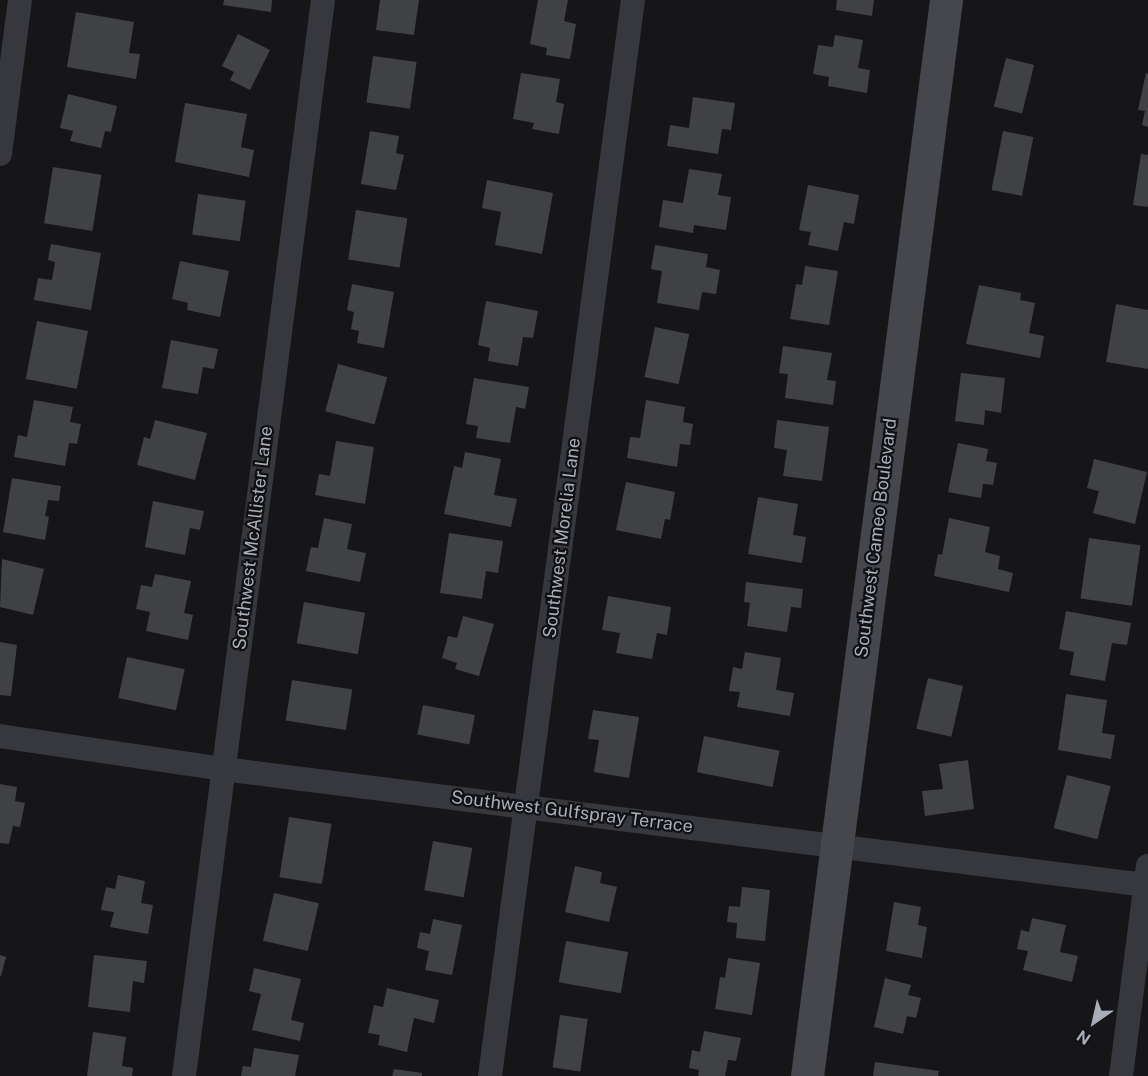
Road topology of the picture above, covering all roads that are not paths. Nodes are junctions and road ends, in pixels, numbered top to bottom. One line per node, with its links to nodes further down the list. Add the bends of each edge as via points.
1 (20, 0): 5 (street)
2 (323, 0): 7 (street, Southwest McAllister Lane)
3 (633, 0): 8 (street, Southwest Morelia Lane)
4 (946, 0): 9 (street, Southwest Cameo Boulevard)
5 (0, 154)
6 (0, 736): 7 (street, Southwest Gulfspray Terrace)
7 (223, 769): 8 (street, Southwest Gulfspray Terrace); 11 (street, Southwest McAllister Lane)
8 (527, 807): 9 (street, Southwest Gulfspray Terrace); 12 (street, Southwest Morelia Lane)
9 (836, 846): 10 (street, Southwest Gulfspray Terrace); 13 (street, Southwest Cameo Boulevard)
10 (1147, 876): 14 (street)
11 (184, 1076)
12 (490, 1076)
13 (807, 1076)
14 (1121, 1076)

